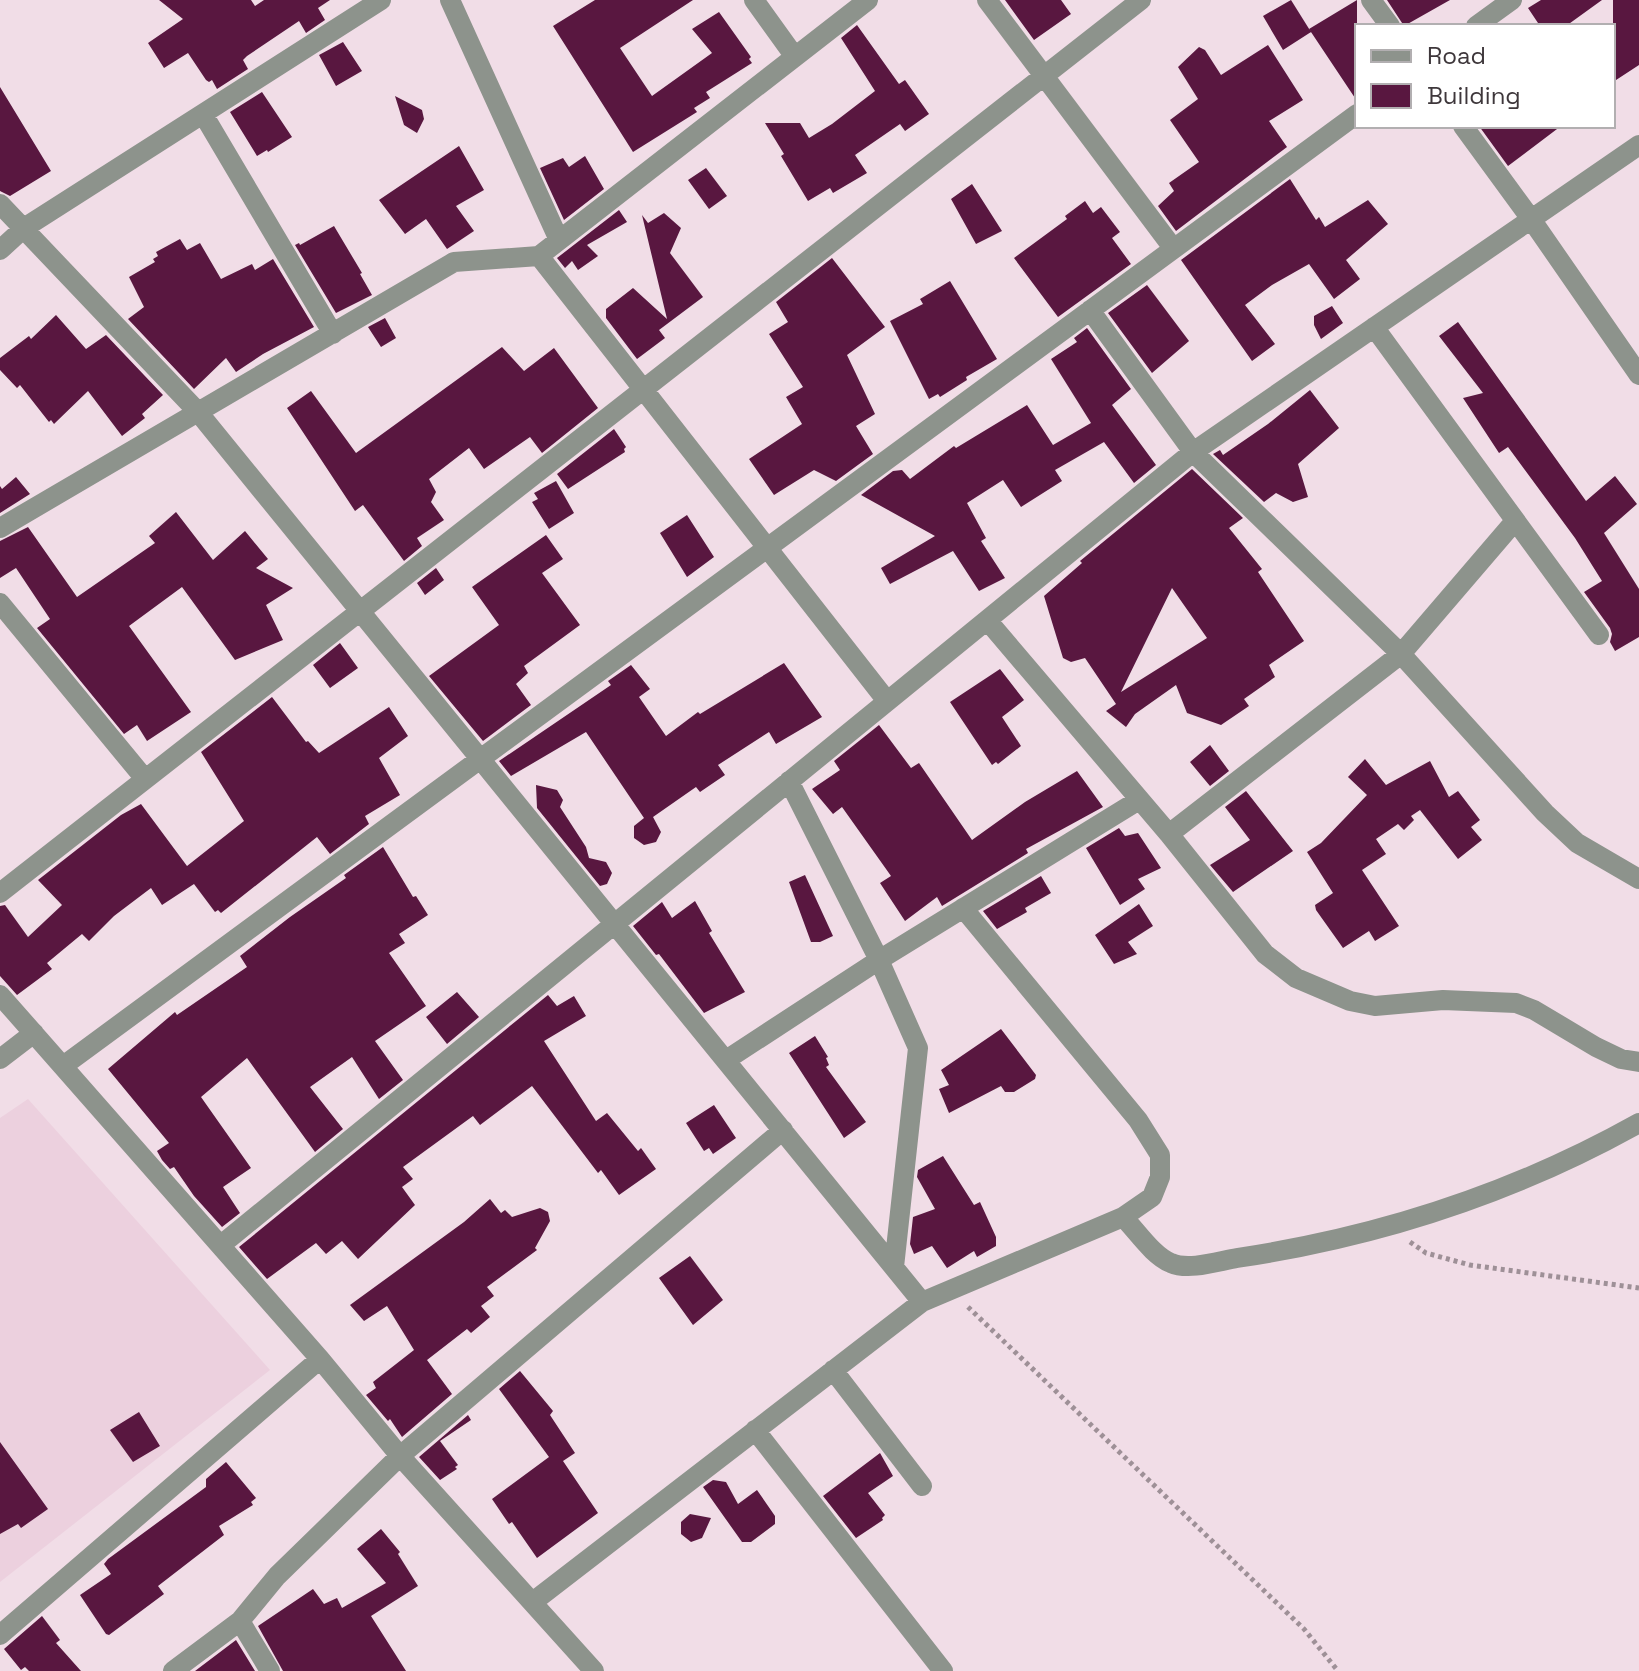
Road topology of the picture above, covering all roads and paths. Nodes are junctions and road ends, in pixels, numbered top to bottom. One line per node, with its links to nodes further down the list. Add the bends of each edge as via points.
1 (381, 0): 13 (street)
2 (450, 0): 20 (street)
3 (754, 0): 11 (street)
4 (868, 0): 11 (street)
5 (987, 0): 12 (street)
6 (1141, 0): 12 (street)
7 (1371, 0): 9 (street)
8 (1512, 0): 10 (street)
9 (1389, 24)
10 (1479, 24)
11 (795, 57): 20 (street)
12 (1044, 76): 21 (street); 28 (street)
13 (203, 114): 19 (street); 26 (street)
14 (1355, 115): 21 (street)
15 (1464, 128): 18 (street)
16 (1639, 145): 18 (street)
17 (0, 204): 19 (street)
18 (1531, 219): 25 (street); 27 (street)
19 (24, 228): 22 (street); 29 (street)
20 (559, 240): 23 (street)
21 (1173, 248): 24 (street)
22 (0, 250)
23 (539, 256): 26 (street, via 454,262); 28 (street)
24 (1090, 310): 30 (street); 33 (street)
25 (1374, 327): 30 (street); 31 (street)
26 (333, 334): 29 (street)
27 (1639, 375)
28 (643, 389): 33 (street); 35 (street)
29 (198, 412): 32 (street); 35 (street)
30 (1193, 452): 36 (street); 38 (street)
31 (1515, 521): 37 (street); 38 (street)
32 (0, 528)
33 (767, 547): 39 (street); 40 (street)
34 (0, 603): 41 (street)
35 (360, 611): 40 (street); 41 (street)
36 (987, 620): 39 (street); 43 (street)
37 (1599, 635)
38 (1401, 654): 44 (street); 45 (street, via 1545,813 1577,843)
39 (887, 701): 42 (street)
40 (480, 759): 48 (street); 55 (street)
41 (145, 779): 46 (street)
42 (789, 781): 48 (street); 49 (street)
43 (1139, 800): 44 (street); 47 (street)
44 (1169, 834): 54 (street, via 1265,954 1296,978 1375,1006 1443,1000 1516,1003 1621,1059)
45 (1639, 879)
46 (0, 893)
47 (963, 908): 49 (street); 58 (street, via 1138,1120 1160,1155 1160,1177 1152,1197)
48 (615, 924): 53 (street); 60 (street)
49 (879, 960): 53 (street); 61 (street, via 918,1048)
50 (0, 995): 51 (street)
51 (34, 1033): 52 (street); 55 (street)
52 (0, 1059)
53 (726, 1060): 57 (street)
54 (1639, 1062)
55 (63, 1066): 60 (street)
56 (1639, 1123): 59 (street, via 1522,1180)
57 (783, 1130): 61 (street); 68 (street)
58 (1123, 1217): 59 (street, via 1172,1264 1193,1265 1345,1239); 63 (street)
59 (1395, 1224): 62 (path, via 1426,1253 1470,1265)
60 (221, 1245): 65 (street)
61 (894, 1267): 64 (street)
62 (1639, 1288)
63 (950, 1290): 64 (street); 77 (path, via 1304,1629)
64 (922, 1302): 66 (street)
65 (320, 1359): 68 (street); 72 (street)
66 (833, 1370): 67 (street); 69 (street)
67 (755, 1430): 70 (street); 76 (street)
68 (400, 1456): 70 (street); 71 (street, via 277,1576)
69 (922, 1486)
70 (534, 1601): 75 (street)
71 (240, 1621): 73 (street); 74 (street)
72 (0, 1635)
73 (173, 1671)
74 (270, 1671)
75 (594, 1671)
76 (943, 1671)
77 (1338, 1671)

